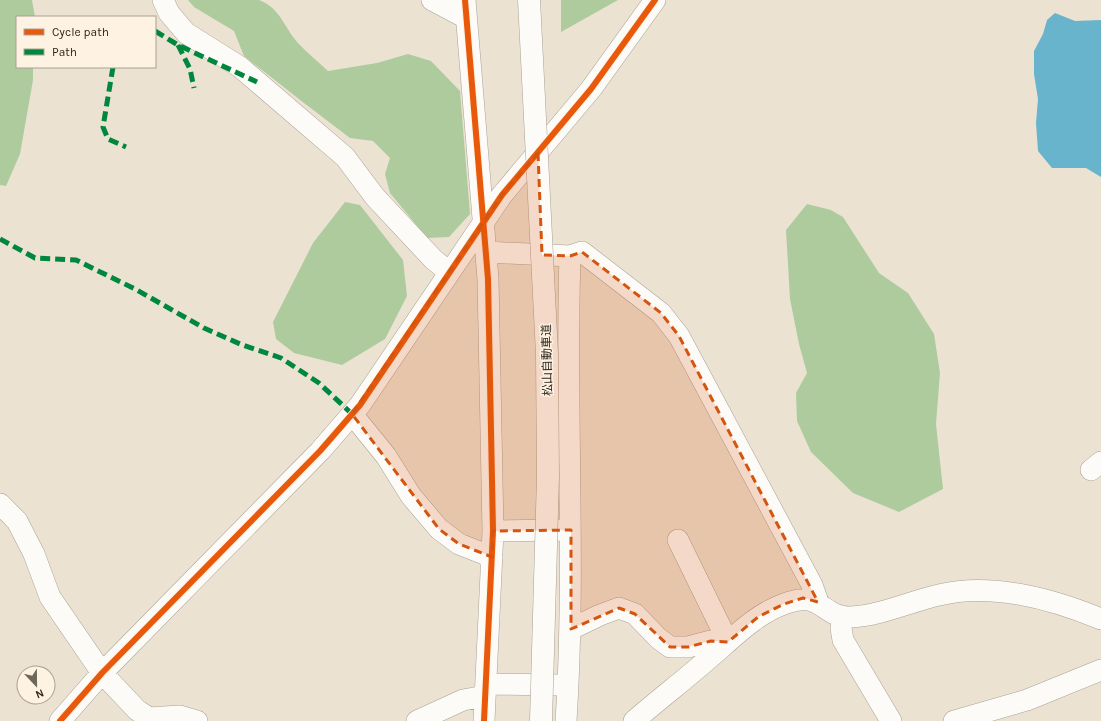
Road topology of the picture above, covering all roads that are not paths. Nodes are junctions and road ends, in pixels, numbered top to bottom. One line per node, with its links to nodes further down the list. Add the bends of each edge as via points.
1 (163, 0): 9 (street, via 169,13 186,33 240,67 345,157 375,197 433,259)
2 (432, 0): 5 (street)
3 (529, 0): 29 (highway, 松山自動車道, bridge, via 547,354 548,476)
4 (655, 0): 6 (street, via 591,90)
5 (465, 9): 6 (street)
6 (482, 222): 7 (street); 9 (street)
7 (486, 252): 8 (street); 13 (street)
8 (570, 256): 12 (street, via 568,320); 16 (street, via 582,252 602,266 661,313 679,336 808,578)
9 (449, 272): 10 (street)
10 (352, 414): 15 (street, via 386,456 411,496 439,529 459,544); 22 (street, via 320,452)
11 (0, 504): 22 (street, via 17,521 34,554 50,597)
12 (571, 530): 13 (street); 19 (street)
13 (493, 531): 15 (street)
14 (678, 540): 20 (street)
15 (492, 557): 24 (street)
16 (818, 602): 17 (street, via 834,615); 20 (street, via 803,598 784,604 758,617)
17 (842, 616): 18 (street, via 851,617 876,612 940,594 965,590 994,590 1064,606); 32 (street, via 843,640)
18 (1101, 619)
19 (571, 629): 20 (street, via 619,608 635,614 670,647 688,647 711,641); 23 (street)
20 (728, 642): 31 (street)
21 (1101, 670): 33 (street, via 1027,700)
22 (102, 673): 25 (street); 26 (street, via 137,710 150,718 180,716)
23 (568, 685): 24 (street); 30 (street)
24 (486, 690): 27 (street); 28 (street)
25 (60, 721)
26 (196, 721)
27 (417, 721)
28 (484, 721)
29 (541, 721)
30 (566, 721)
31 (634, 721)
32 (890, 721)
33 (954, 721)

